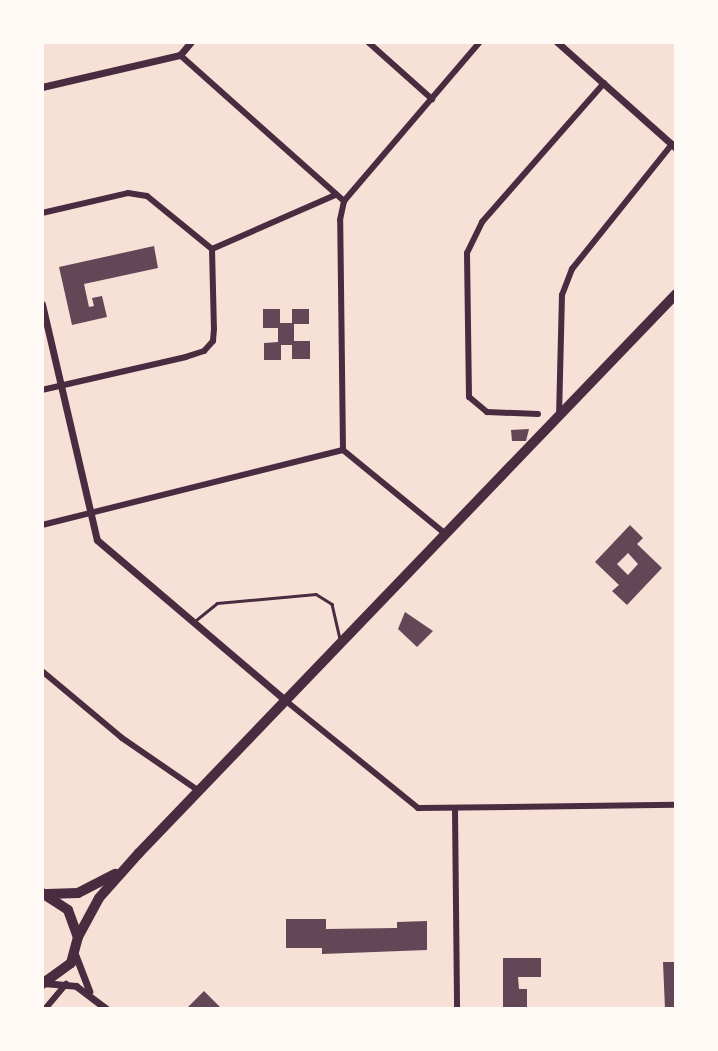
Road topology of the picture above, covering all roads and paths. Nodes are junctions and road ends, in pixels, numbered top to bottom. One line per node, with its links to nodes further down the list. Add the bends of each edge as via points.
1 (191, 42): 5 (street)
2 (368, 42): 8 (street)
3 (480, 42): 8 (street)
4 (557, 42): 6 (street)
5 (180, 55): 7 (street); 10 (street)
6 (604, 83): 9 (street); 18 (street, via 482,222 467,253 469,397 487,412)
7 (42, 87)
8 (432, 99): 11 (street)
9 (674, 146): 19 (street, via 572,269 562,295)
10 (335, 195): 11 (street); 13 (street)
11 (344, 201): 20 (street, via 340,220)
12 (42, 214): 13 (street, via 128,193 147,196)
13 (212, 249): 16 (street, via 214,329 213,341 204,351)
14 (676, 294): 19 (main road)
15 (42, 304): 16 (street)
16 (61, 386): 17 (street); 21 (street)
17 (42, 390)
18 (538, 414)
19 (559, 417): 25 (main road)
20 (343, 450): 21 (street); 23 (street)
21 (88, 515): 22 (street); 24 (street, via 97,540)
22 (42, 525)
23 (442, 531)
24 (193, 624): 25 (lane, via 217,603 316,594 332,604); 27 (street)
25 (341, 643): 27 (main road)
26 (42, 671): 28 (street, via 122,738)
27 (286, 701): 28 (main road); 30 (street, via 410,805)
28 (199, 792): 31 (main road)
29 (676, 805): 30 (street)
30 (455, 810): 39 (street)
31 (139, 853): 32 (main road, via 93,888); 33 (main road, via 99,898)
32 (43, 894): 33 (main road, via 68,910)
33 (78, 937): 34 (main road)
34 (75, 954): 35 (main road, via 63,972); 37 (street, via 81,980)
35 (42, 984): 36 (street)
36 (66, 984): 37 (street, via 76,986); 38 (street)
37 (103, 1007)
38 (45, 1009)
39 (457, 1009)

